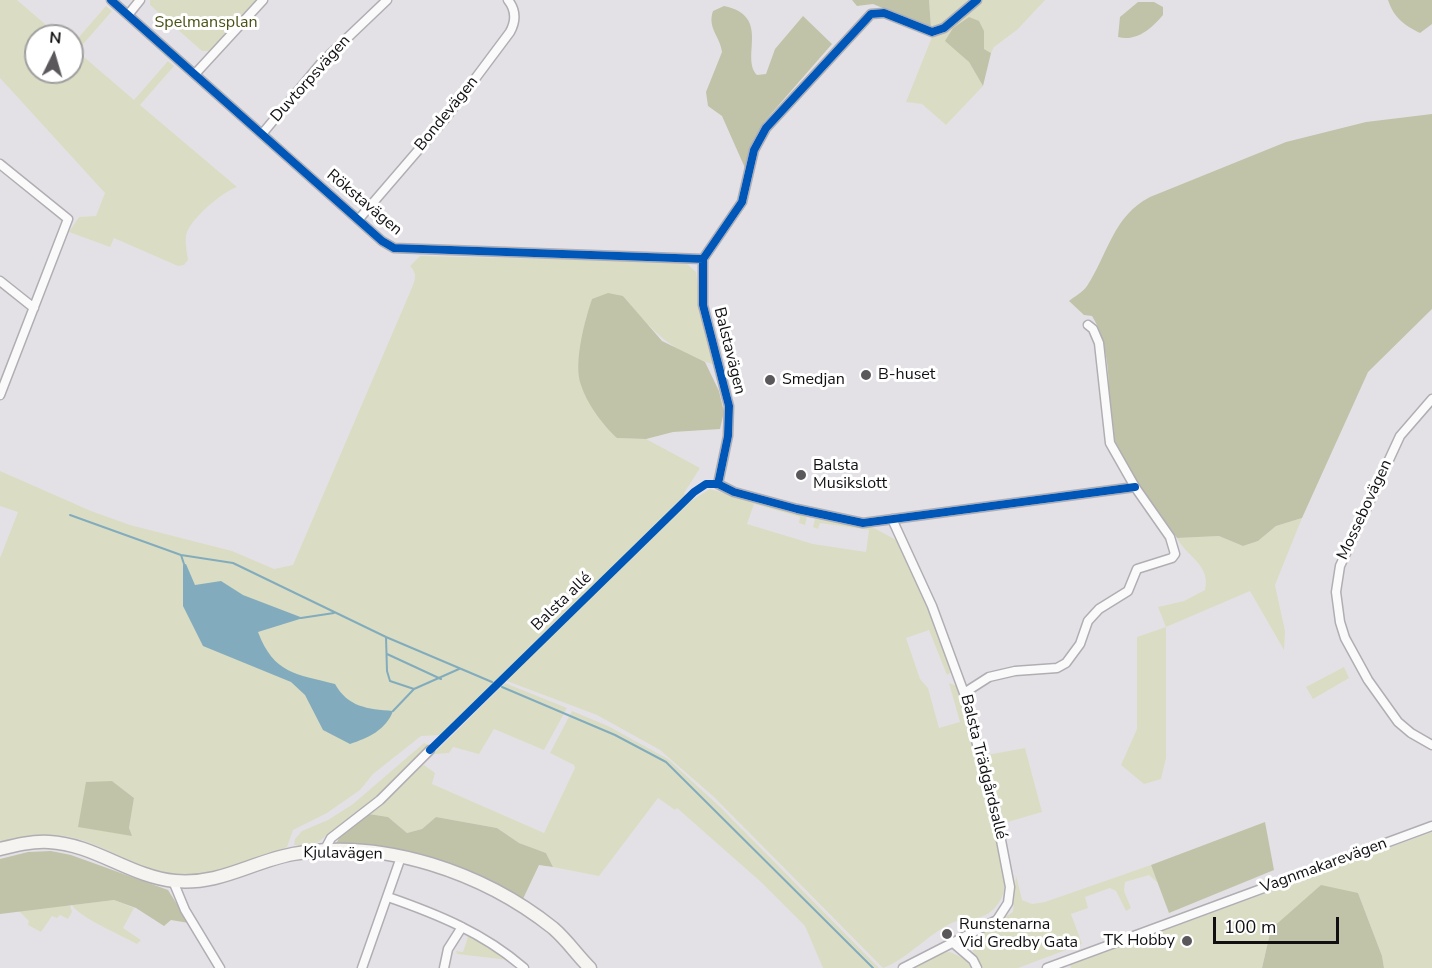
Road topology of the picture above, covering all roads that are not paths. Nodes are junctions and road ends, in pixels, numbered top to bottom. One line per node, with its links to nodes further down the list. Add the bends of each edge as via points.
1 (111, 0): 7 (street, Rökstavägen)
2 (140, 0): 7 (street)
3 (263, 0): 8 (street)
4 (387, 0): 9 (street, Duvtorpsvägen, via 322,62)
5 (508, 0): 11 (street, Bondevägen, via 515,17 510,32 445,119)
6 (977, 0): 12 (street, via 944,28 932,32 884,13 865,19 766,128 754,150 742,202)
7 (128, 15): 8 (street, Rökstavägen)
8 (195, 74): 9 (street, Rökstavägen)
9 (262, 134): 11 (street, Rökstavägen)
10 (0, 164): 14 (street, via 68,219)
11 (359, 219): 12 (street, Rökstavägen, via 382,241 402,249)
12 (702, 259): 20 (street, Balstavägen, via 703,305 729,406 728,436 718,484 734,492 851,522)
13 (0, 281): 14 (street)
14 (34, 308): 16 (street)
15 (1088, 325): 19 (street, via 1099,343 1110,443)
16 (3, 379): 17 (street)
17 (0, 394)
18 (1432, 399): 22 (street, Mossebovägen, via 1400,436 1340,566 1336,592 1346,638 1368,680 1398,722)
19 (1135, 487): 20 (street, Balstavägen); 21 (street, via 1174,543 1172,558 1137,569 1128,591 1088,621 1080,645 1066,663 1057,668 1015,670 988,677)
20 (892, 519): 21 (street, Balsta Trädgårdsallé, via 932,606)
21 (964, 693): 31 (street, Balsta Trädgårdsallé, via 1010,887 1008,903 997,920)
22 (1432, 745)
23 (430, 750): 26 (street, via 380,800 331,838)
24 (1432, 826): 39 (street, Vagnmakarevägen)
25 (0, 849): 28 (street, Kjulavägen, via 52,842 90,851)
26 (324, 851): 27 (street, Kjulavägen); 28 (street, Kjulavägen, via 279,857 210,880)
27 (401, 857): 29 (street); 36 (street, Kjulavägen, via 445,870 506,897 555,930)
28 (173, 881): 32 (street, via 185,910)
29 (388, 897): 30 (street); 33 (street)
30 (462, 927): 34 (street, via 448,949); 35 (street, via 492,943)
31 (951, 941): 37 (street, Balsta Trädgårdsallé); 38 (street)
32 (220, 968)
33 (362, 968)
34 (444, 968)
35 (524, 968)
36 (590, 968)
37 (903, 968)
38 (977, 968)
39 (1047, 968)

